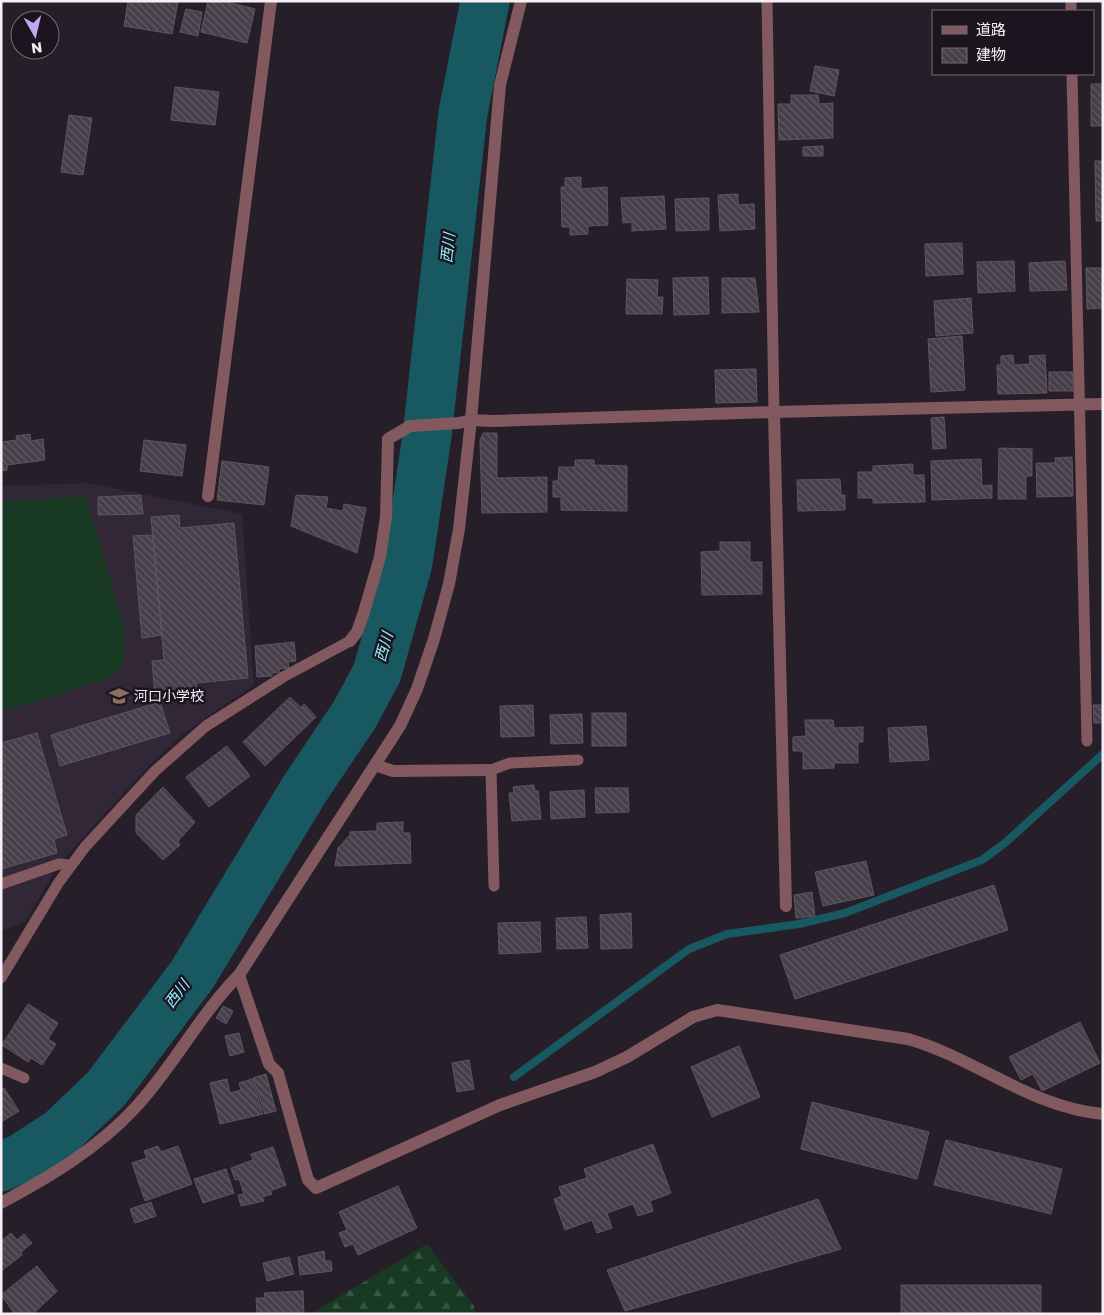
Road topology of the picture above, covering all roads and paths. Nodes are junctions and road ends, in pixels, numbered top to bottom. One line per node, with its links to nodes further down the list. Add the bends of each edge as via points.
1 (271, 1): 9 (street)
2 (521, 1): 8 (street, via 500,86)
3 (767, 1): 7 (lane)
4 (1072, 75): 5 (lane)
5 (1080, 404): 6 (street); 7 (street); 11 (lane)
6 (1103, 404)
7 (774, 412): 8 (street); 18 (street)
8 (465, 422): 10 (street, via 410,426 388,440 386,517 380,557 364,612); 13 (street, via 459,529 449,584 417,688 400,726)
9 (208, 496)
10 (350, 641): 15 (lane, via 206,726 155,770)
11 (1087, 741)
12 (578, 760): 14 (lane, via 510,763)
13 (375, 766): 14 (street, via 393,771); 19 (street)
14 (491, 770): 17 (lane)
15 (71, 865): 16 (lane, via 59,864); 20 (lane)
16 (1, 884)
17 (494, 886)
18 (786, 906)
19 (239, 975): 23 (street, via 269,1064 278,1073 308,1180 316,1188 500,1105 595,1072 627,1057 693,1016 717,1010 908,1039 937,1047 1054,1103); 24 (street, via 221,993 163,1075 111,1133 62,1168)
20 (1, 978)
21 (1, 1068): 22 (lane)
22 (24, 1078)
23 (1103, 1114)
24 (1, 1202)

